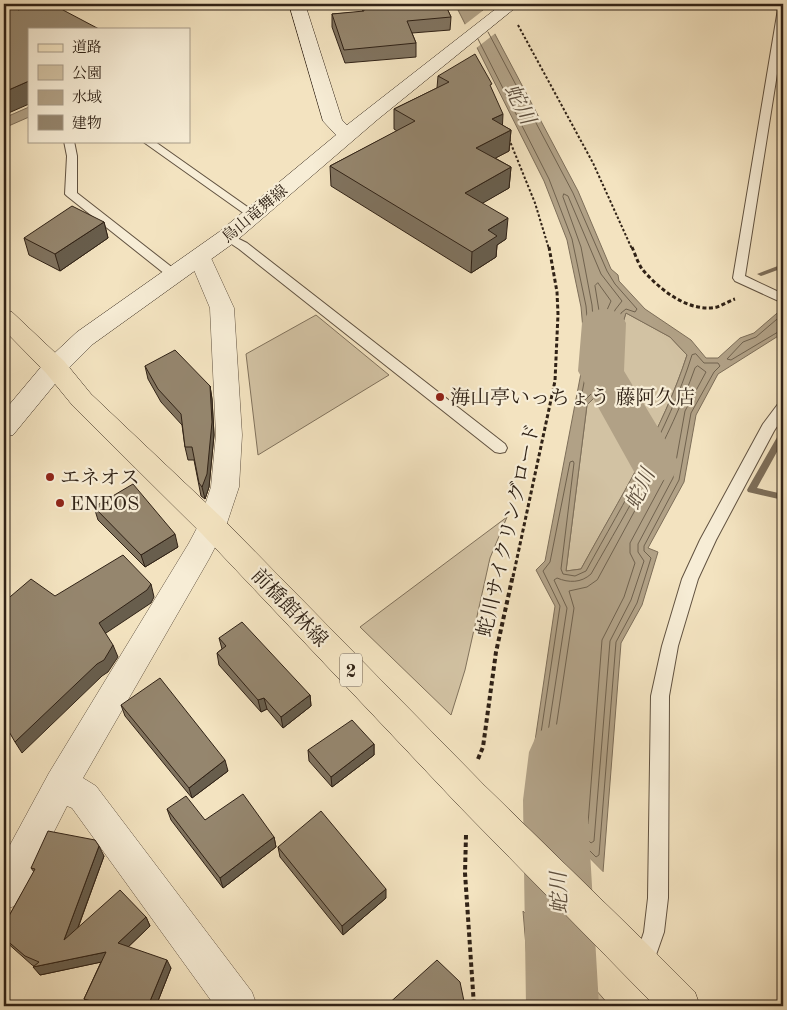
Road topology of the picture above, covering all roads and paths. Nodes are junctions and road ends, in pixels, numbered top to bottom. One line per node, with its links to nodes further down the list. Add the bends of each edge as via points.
1 (297, 4): 5 (street, via 333,121)
2 (508, 6): 5 (street, 鳥山竜舞線); 13 (path, via 593,162 641,267 674,297)
3 (783, 9): 12 (lane, via 739,278)
4 (506, 132): 20 (path, 蛇川サイクリングロード, via 525,173 553,268 558,313 558,360 496,652 483,748)
5 (349, 134): 8 (street, 鳥山竜舞線)
6 (69, 142): 11 (lane, via 71,194)
7 (148, 142): 8 (lane)
8 (254, 215): 9 (street, 鳥山竜舞線)
9 (227, 237): 10 (street, 鳥山竜舞線); 18 (lane, via 243,246)
10 (200, 258): 11 (street, 鳥山竜舞線); 19 (street, via 222,308 228,390 225,487)
11 (174, 275): 15 (street, 鳥山竜舞線, via 85,338)
12 (783, 299)
13 (693, 306)
14 (4, 317): 15 (main road, 前橋館林線 / 2)
15 (55, 367): 17 (street, 鳥山竜舞線); 19 (main road, 前橋館林線 / 2, via 82,400)
16 (783, 407): 24 (lane, via 768,428 708,540 690,579 670,646 660,696 658,898 654,932)
17 (4, 428)
18 (500, 448)
19 (212, 526): 21 (street); 22 (main road, 前橋館林線 / 2)
20 (478, 759)
21 (61, 784): 23 (street); 25 (street, via 84,797)
22 (478, 824): 24 (main road, 前橋館林線 / 2); 26 (path, via 466,874)
23 (4, 892)
24 (637, 960): 27 (main road, 前橋館林線 / 2)
25 (238, 1006)
26 (474, 1006)
27 (681, 1006)

